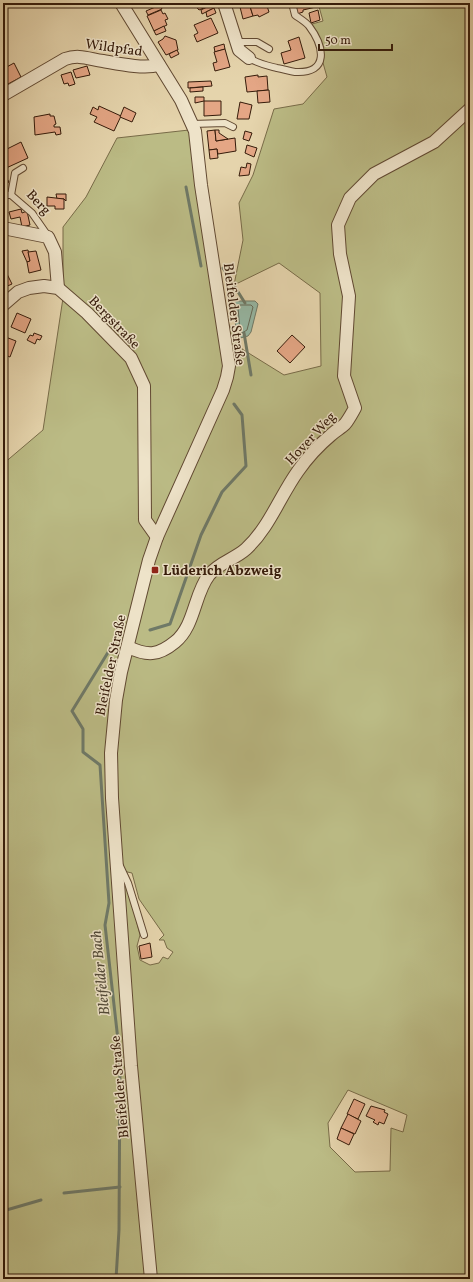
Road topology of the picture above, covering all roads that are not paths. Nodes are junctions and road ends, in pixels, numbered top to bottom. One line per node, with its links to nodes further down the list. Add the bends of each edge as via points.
1 (121, 3): 7 (street, Bleifelder Straße)
2 (224, 3): 4 (street)
3 (292, 3): 6 (lane, via 294,15 308,25 319,43 322,56 320,62 308,70 295,72 261,65)
4 (236, 42): 5 (lane, via 256,42); 6 (street, via 239,50)
5 (269, 49)
6 (248, 58)
7 (159, 65): 8 (street, Wildpfad, via 151,67 72,57); 10 (street, Bleifelder Straße, via 181,100)
8 (3, 96)
9 (470, 109): 20 (street, Hover Weg, via 434,142 374,174 350,198 338,225 340,254 349,296 344,376 355,408 345,424 299,469 260,533 245,550 209,575 188,623 176,641 159,652 142,654)
10 (192, 124): 11 (lane, via 225,123); 19 (street, Bleifelder Straße, via 229,366 223,390)
11 (233, 127)
12 (23, 168): 14 (lane, via 15,173)
13 (3, 195): 14 (lane, Berg)
14 (12, 195): 16 (lane, Berg, via 32,213)
15 (3, 228): 16 (street, Berg)
16 (48, 237): 17 (street, Berg, via 55,252)
17 (58, 288): 18 (street, via 28,288 18,292); 19 (street, Bergstraße, via 88,313 131,358 144,386 145,520)
18 (3, 305)
19 (157, 537): 20 (street, Bleifelder Straße)
20 (128, 647): 21 (street, Bleifelder Straße, via 116,700 111,753)
21 (116, 860): 22 (lane, via 128,883); 23 (street, Bleifelder Straße, via 131,1066)
22 (144, 935)
23 (151, 1279)

